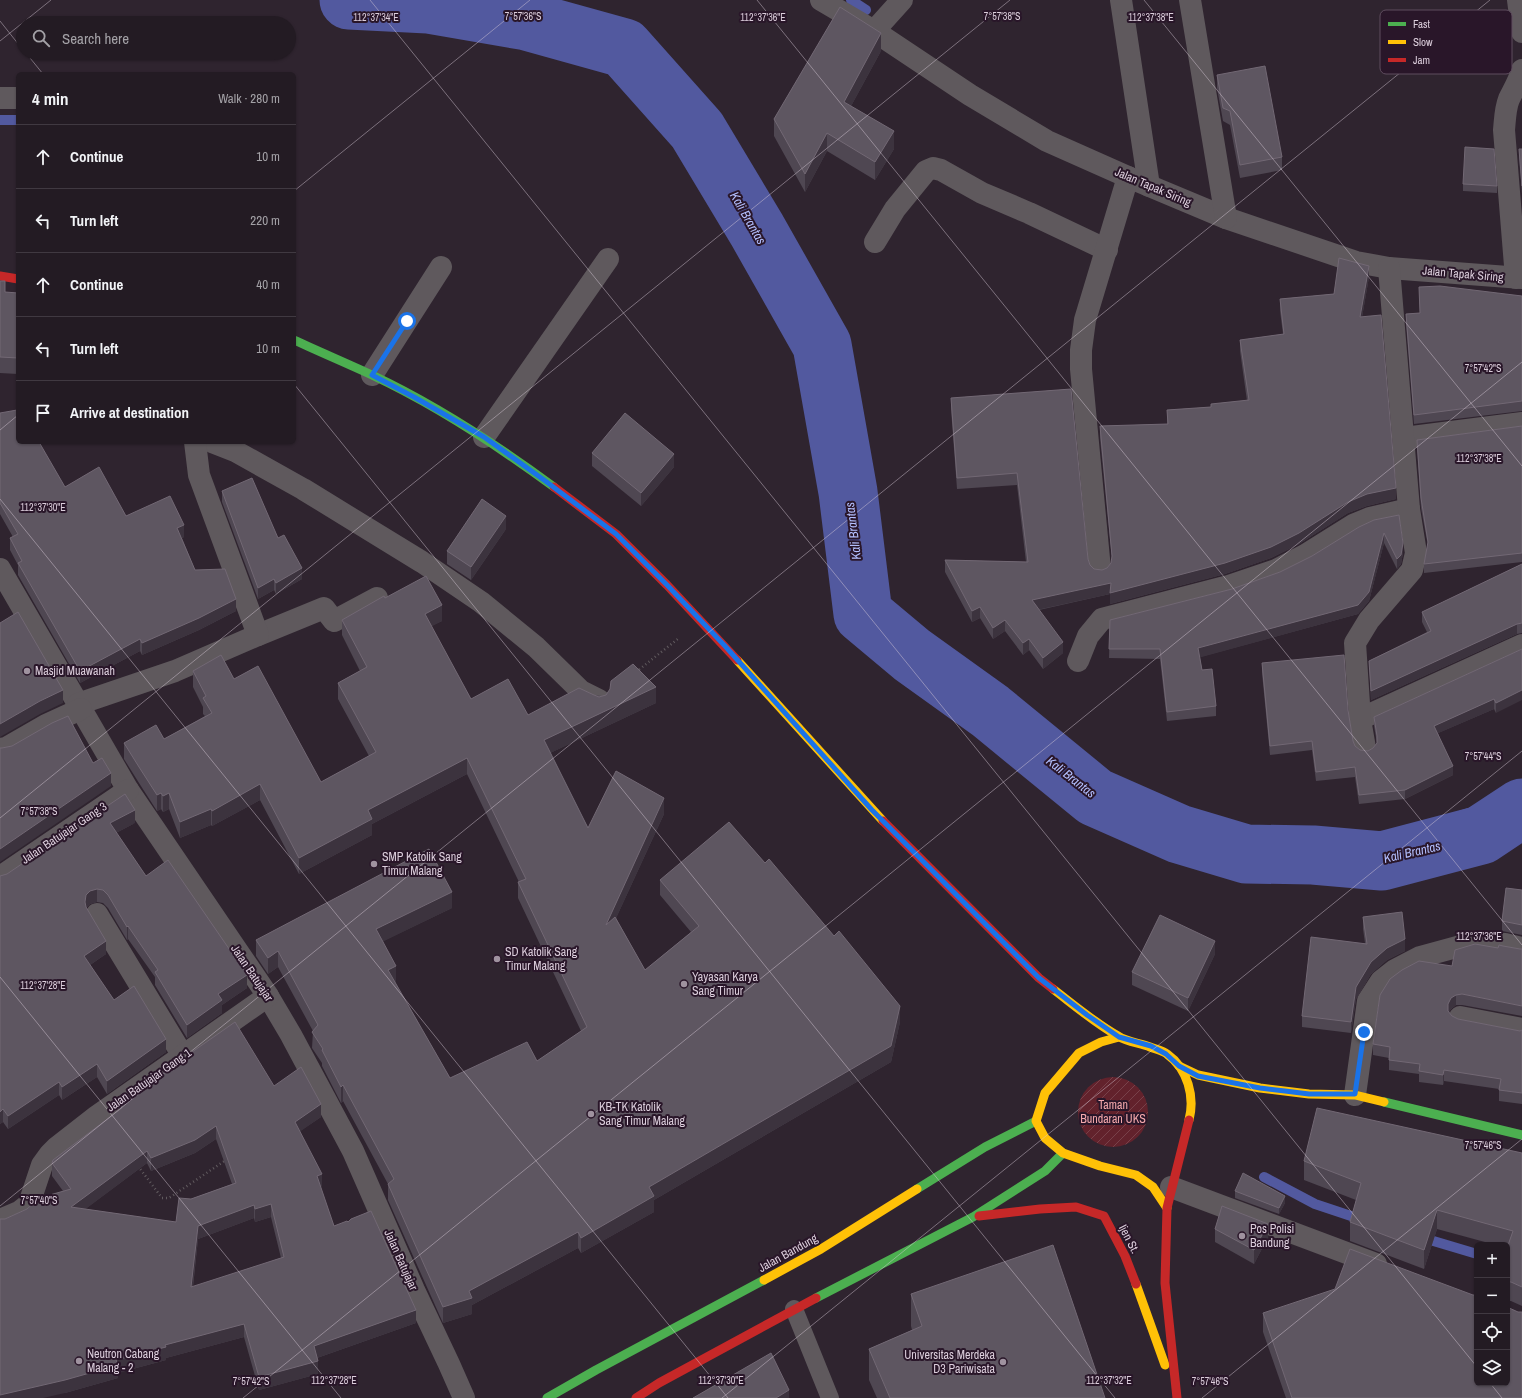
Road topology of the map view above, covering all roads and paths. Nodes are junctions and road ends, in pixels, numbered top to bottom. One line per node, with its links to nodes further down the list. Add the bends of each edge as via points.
1 (821, 0): 6 (street, Jalan Tapak Siring)
2 (902, 0): 6 (street)
3 (1121, 0): 12 (street)
4 (1190, 0): 13 (street)
5 (1518, 0): 7 (street)
6 (874, 31): 11 (street, Jalan Tapak Siring, via 970,95 1047,141)
7 (1522, 32)
8 (1522, 70): 20 (street, via 1509,100 1504,130)
9 (0, 98): 10 (street)
10 (16, 98)
11 (1128, 177): 12 (street, Jalan Tapak Siring); 15 (street)
12 (1149, 186): 13 (street, Jalan Tapak Siring)
13 (1226, 218): 18 (street, Jalan Tapak Siring, via 1356,262)
14 (875, 242): 15 (street, via 895,209 926,171 933,168)
15 (1107, 250): 31 (street, via 1085,320 1081,350)
16 (608, 259): 25 (street)
17 (441, 267): 23 (street)
18 (1389, 268): 20 (street, Jalan Tapak Siring); 26 (street)
19 (0, 276): 21 (main road)
20 (1519, 278)
21 (16, 279)
22 (296, 341): 23 (main road)
23 (372, 375): 25 (main road)
24 (1522, 423): 26 (street)
25 (484, 437): 50 (main road, via 616,534 725,646 872,810 1039,978)
26 (1404, 438): 29 (street)
27 (195, 444): 33 (street, via 199,475)
28 (217, 444): 38 (street, via 303,488 422,562 481,602 536,647 581,691)
29 (1409, 509): 36 (street, via 1353,524 1276,570 1229,586 1102,619 1088,636); 40 (street, via 1416,553 1412,570 1369,620 1355,643)
30 (0, 569): 39 (street, Jalan Batujajar)
31 (1100, 569)
32 (377, 598): 33 (street, via 334,621 324,608)
33 (258, 635): 39 (street, via 175,671)
34 (1522, 645): 40 (street)
35 (658, 654): 37 (path)
36 (1078, 661)
37 (634, 673)
38 (599, 700)
39 (79, 706): 42 (street); 43 (street, Jalan Batujajar)
40 (1360, 719): 41 (street)
41 (1365, 748)
42 (0, 749)
43 (128, 790): 44 (street, Jalan Batujajar Gang 3); 47 (street, Jalan Batujajar)
44 (0, 877)
45 (97, 914): 51 (street)
46 (1522, 948): 53 (street, via 1475,942 1420,957 1395,970 1381,981 1368,1001)
47 (268, 996): 51 (street, Jalan Batujajar Gang 1); 64 (street, Jalan Batujajar, via 353,1151)
48 (1460, 1017): 49 (street)
49 (1522, 1029)
50 (1119, 1037): 52 (main road, via 1151,1046 1166,1054); 54 (main road, via 1079,1053 1045,1093)
51 (184, 1056): 61 (street, Jalan Batujajar Gang 1, via 97,1116 50,1154 42,1165 28,1204 19,1212)
52 (1179, 1066): 53 (main road, via 1198,1076 1260,1088 1309,1094); 59 (main road, Ijen St., via 1188,1082 1192,1099 1190,1117)
53 (1355, 1094): 55 (main road)
54 (1036, 1121): 56 (main road, via 1045,1138); 65 (main road, Jalan Bandung, via 985,1147 821,1249)
55 (1522, 1135)
56 (1063, 1152): 59 (main road, via 1100,1166 1136,1175); 60 (main road, via 1045,1171)
57 (232, 1155): 58 (path, via 169,1198 162,1198)
58 (136, 1164)
59 (1169, 1197): 62 (street); 68 (main road, Ijen St., via 1165,1283)
60 (973, 1216): 63 (main road); 68 (main road, Ijen St., via 1076,1207 1104,1216 1125,1256)
61 (0, 1220)
62 (1395, 1271)
63 (794, 1309): 66 (main road); 67 (lane)
64 (464, 1398)
65 (547, 1398)
66 (636, 1398)
67 (830, 1398)
68 (1176, 1398)

